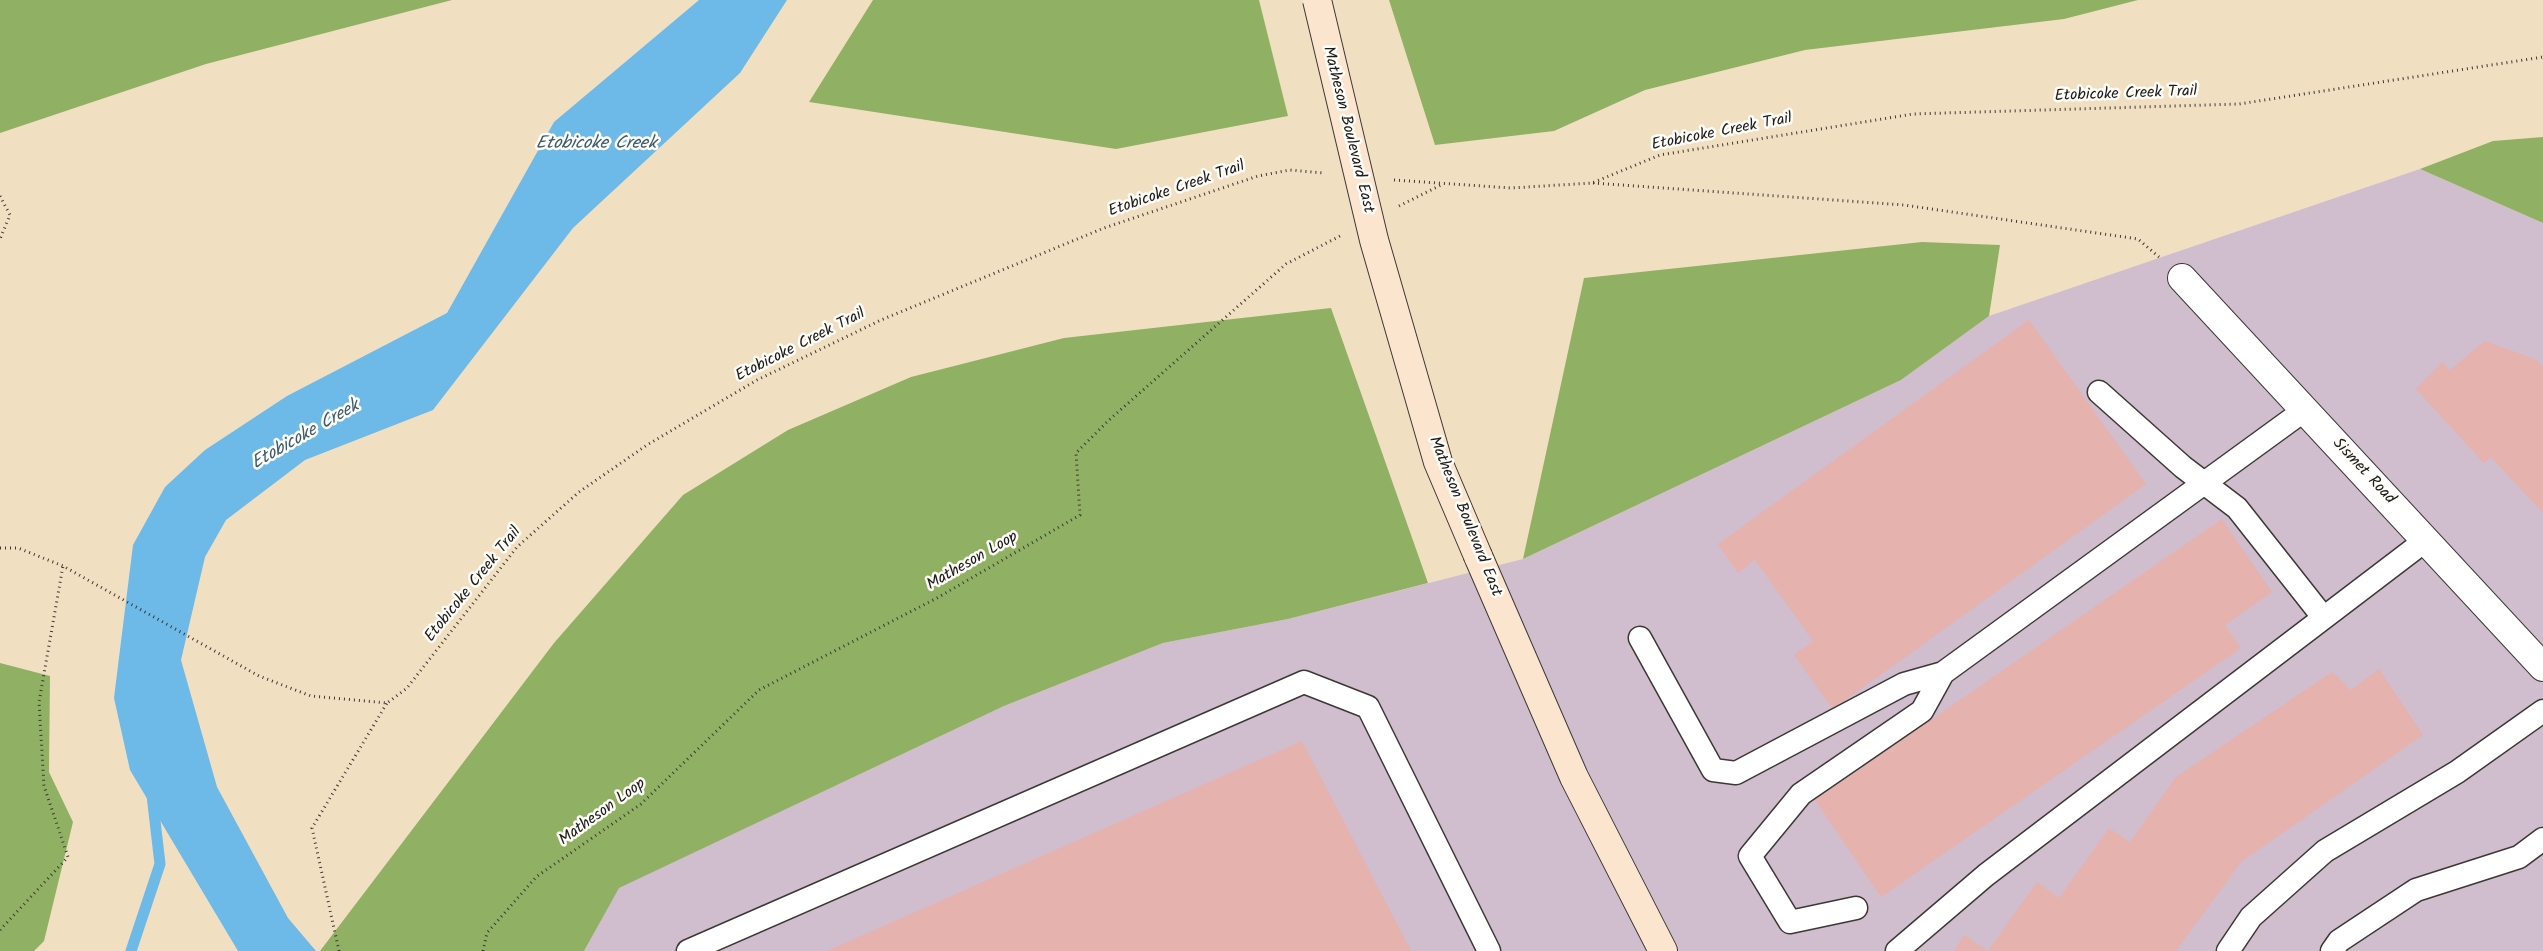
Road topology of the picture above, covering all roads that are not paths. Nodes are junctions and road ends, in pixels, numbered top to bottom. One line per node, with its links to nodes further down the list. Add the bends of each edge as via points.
1 (1317, 0): 16 (street, Matheson Boulevard East, bridge, via 1374,240 1438,462 1574,777)
2 (2182, 278): 4 (street, Sismet Road)
3 (2099, 392): 5 (lane)
4 (2306, 410): 5 (lane); 6 (street, Sismet Road)
5 (2204, 482): 7 (lane, via 2237,508); 10 (lane)
6 (2426, 540): 7 (lane); 9 (street, Sismet Road)
7 (2323, 617): 17 (lane, via 1986,875)
8 (1640, 638): 10 (lane, via 1714,770 1736,773 1904,684)
9 (2543, 668)
10 (1944, 673): 13 (lane, via 1922,710 1801,794 1750,856 1790,922)
11 (2543, 711): 18 (lane, via 2457,772 2324,852 2251,917)
12 (2543, 839): 19 (lane, via 2519,857 2416,890 2339,942)
13 (1856, 908)
14 (688, 951): 15 (lane, via 1304,682 1368,707)
15 (1488, 951)
16 (1662, 951)
17 (1897, 951)
18 (2228, 951)
19 (2332, 951)

